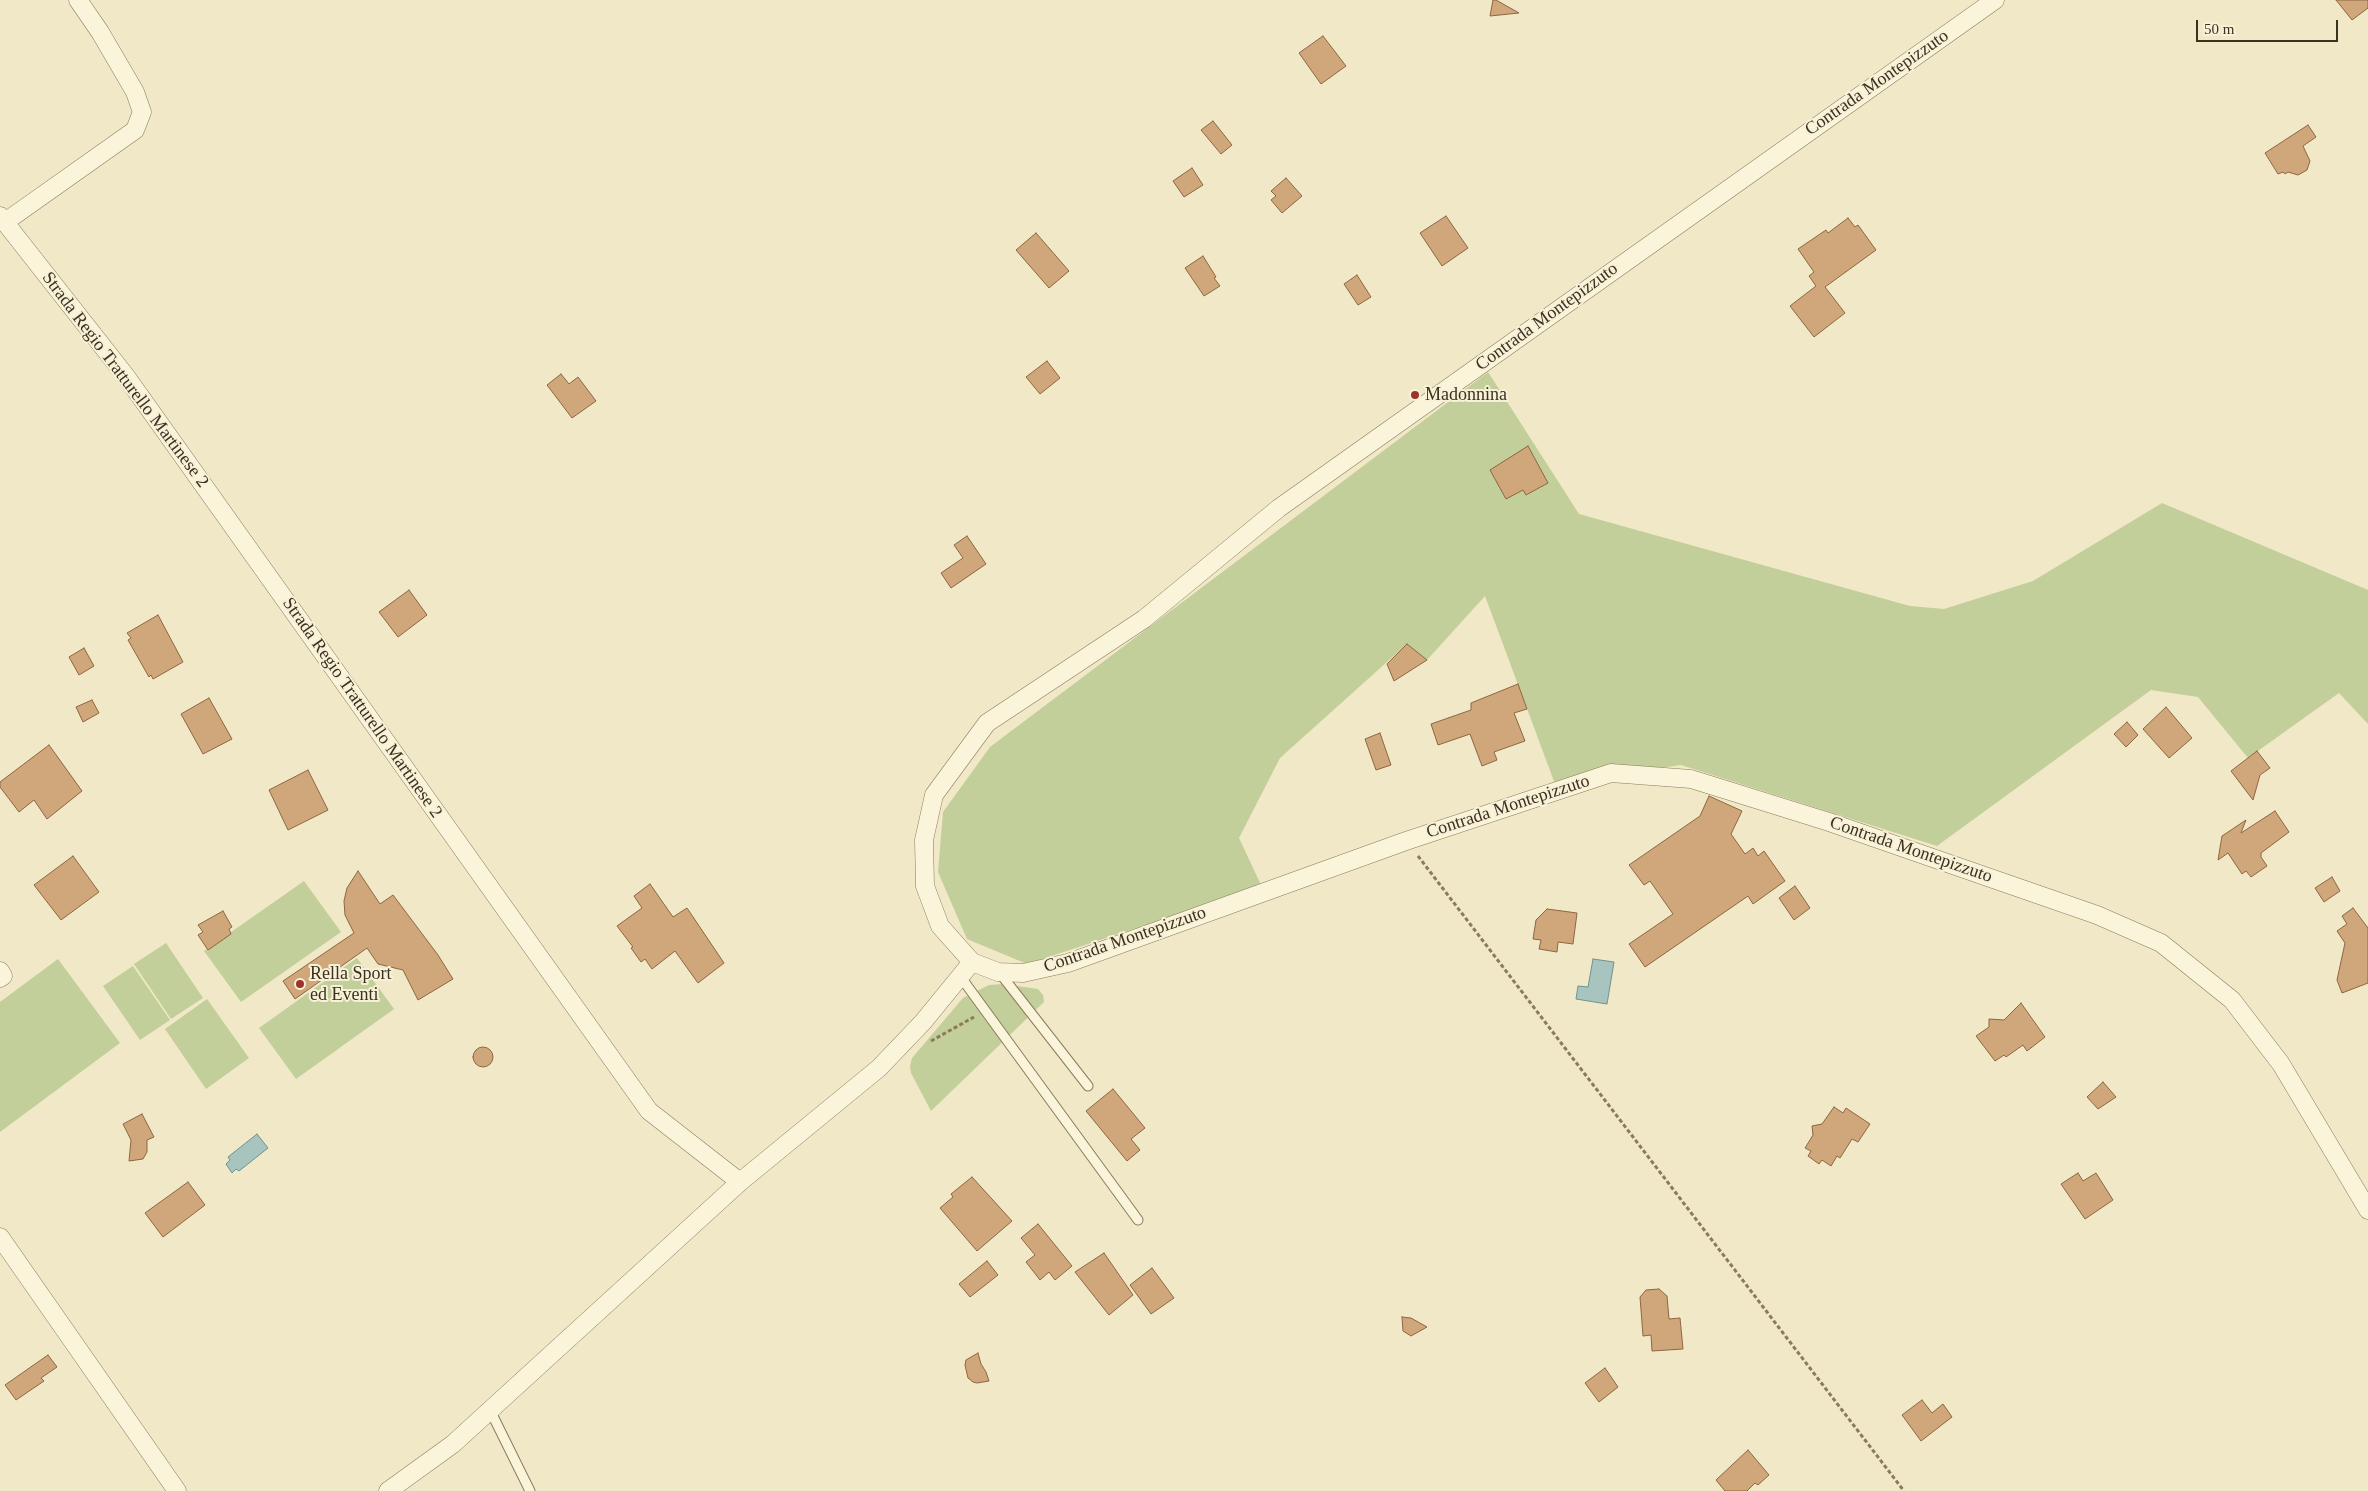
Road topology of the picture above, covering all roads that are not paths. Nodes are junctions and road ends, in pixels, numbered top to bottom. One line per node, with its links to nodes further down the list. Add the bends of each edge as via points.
1 (78, 0): 3 (street, via 135,92 142,112 135,130)
2 (1994, 0): 4 (street, Contrada Montepizzuto, via 1279,508 1144,619 987,723 934,795 924,840 924,886 940,926)
3 (3, 219): 10 (street, Strada Regio Tratturello Martinese 2, via 125,375 649,1111)
4 (972, 962): 6 (street, Contrada Montepizzuto); 7 (street)
5 (0, 971): 8 (street, via 3,976)
6 (998, 972): 9 (lane); 11 (street, Contrada Montepizzuto, via 1023,973 1068,963 1406,841 1611,773 1691,780 1829,822 2097,915 2161,943 2232,1000 2281,1064)
7 (960, 976): 10 (street, via 923,1022 879,1068); 12 (lane)
8 (0, 978)
9 (1088, 1086)
10 (740, 1182): 14 (street)
11 (2368, 1210)
12 (1138, 1220)
13 (0, 1237): 15 (street)
14 (490, 1410): 16 (street, via 453,1444); 17 (lane)
15 (177, 1491)
16 (388, 1491)
17 (530, 1491)

